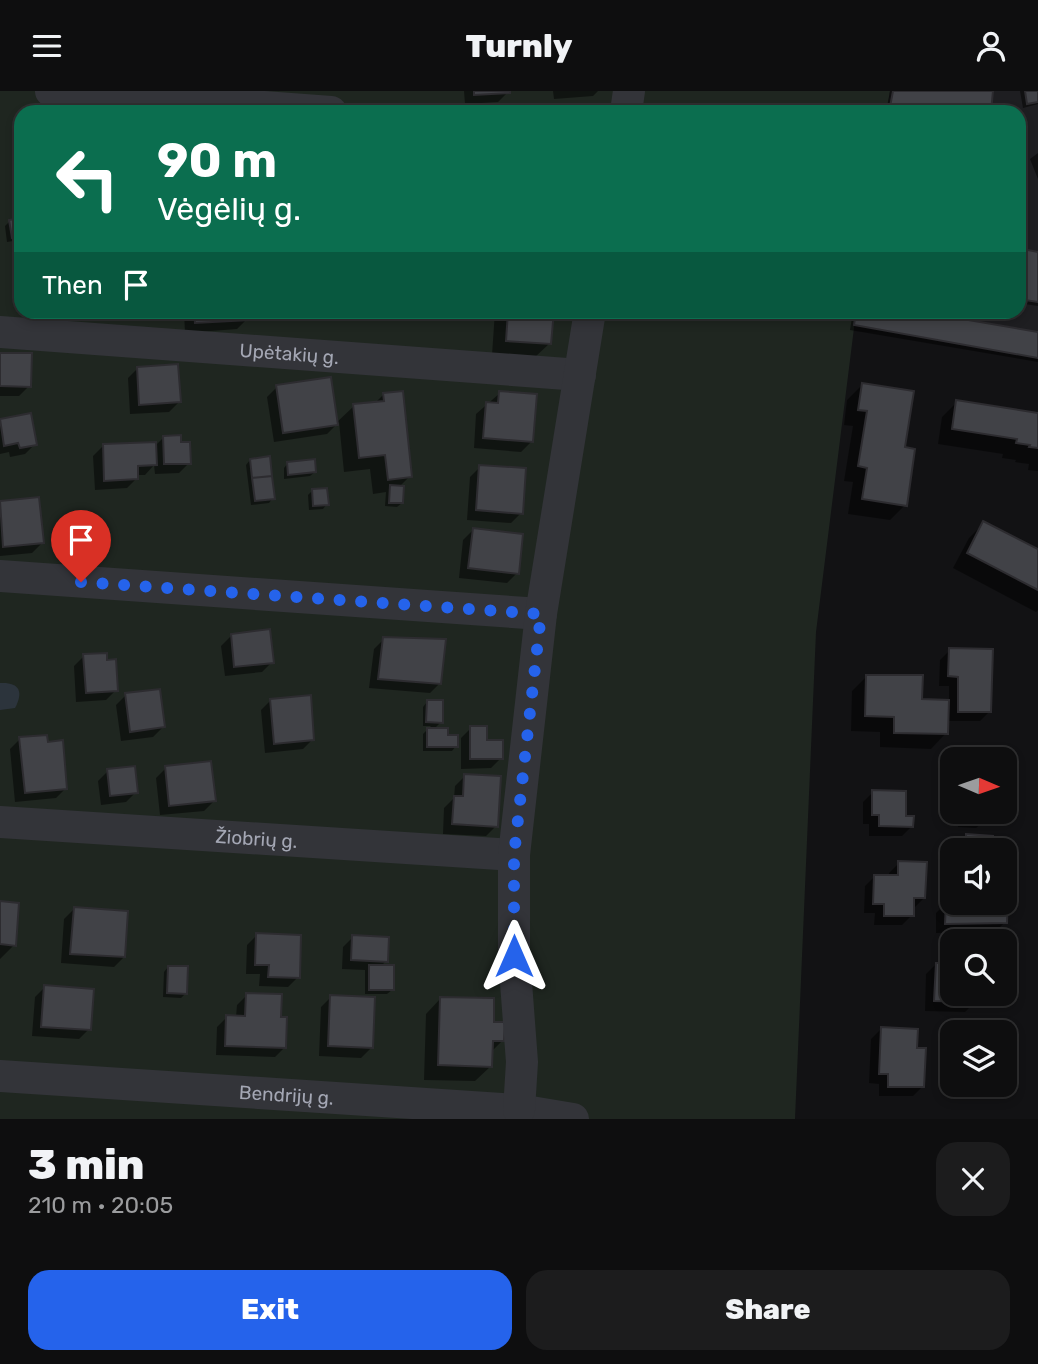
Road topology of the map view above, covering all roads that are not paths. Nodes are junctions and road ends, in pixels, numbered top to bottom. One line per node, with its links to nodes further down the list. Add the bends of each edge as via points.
1 (51, 91): 2 (street)
2 (238, 105)
3 (589, 319): 5 (street)
4 (0, 332): 5 (street, Upėtakių g.)
5 (580, 375): 7 (street)
6 (0, 576): 7 (street)
7 (541, 614): 9 (street)
8 (0, 822): 9 (street, Žiobrių g.)
9 (514, 855): 11 (street)
10 (0, 1076): 12 (street, Bendrijų g.)
11 (520, 1110): 12 (street, Bendrijų g.); 13 (street, Bendrijų g.)
12 (474, 1113)
13 (573, 1119)

